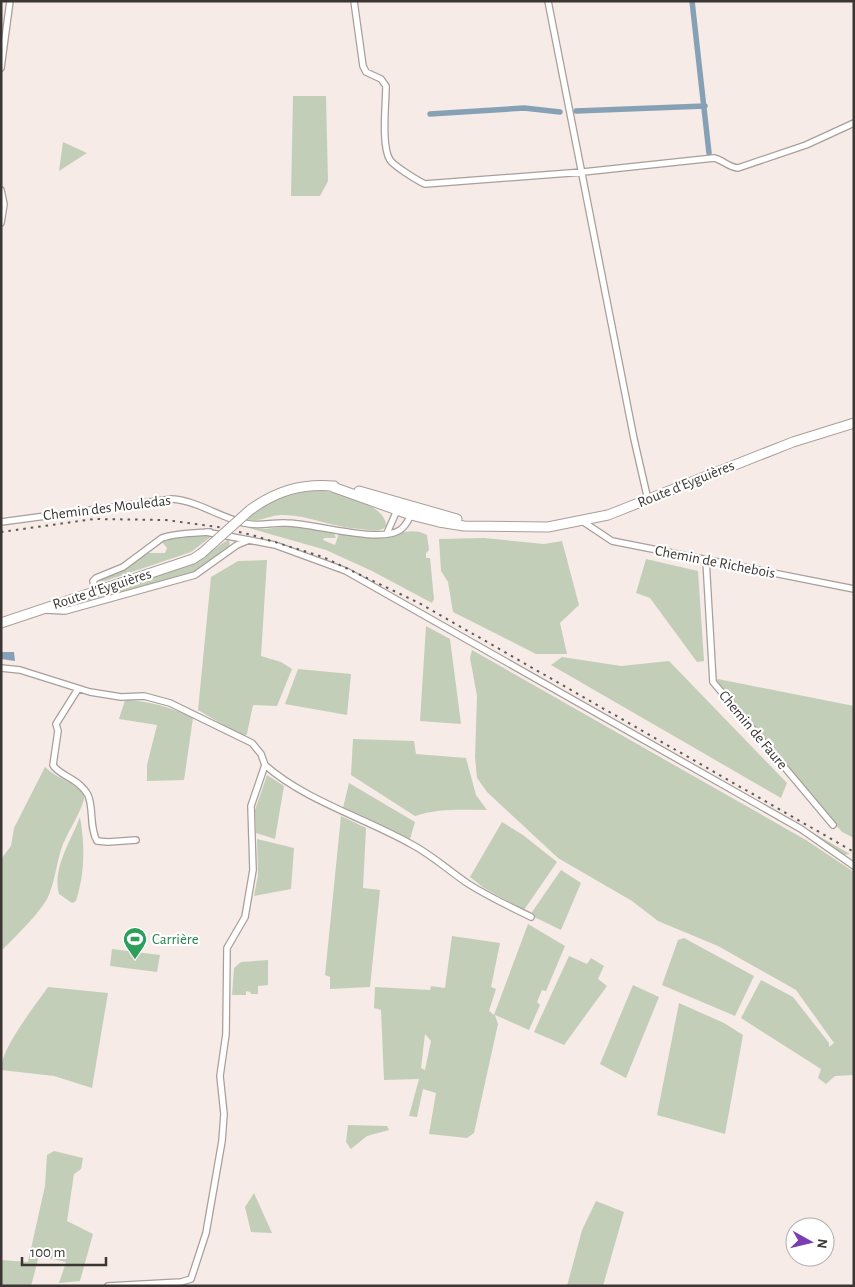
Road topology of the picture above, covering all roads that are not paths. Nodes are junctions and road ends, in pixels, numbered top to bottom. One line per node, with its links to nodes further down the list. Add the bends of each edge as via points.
1 (10, 1): 4 (street)
2 (354, 1): 6 (street, via 366,72 381,79 386,86 384,108 391,162 426,184)
3 (548, 1): 6 (street)
4 (1, 68)
5 (854, 123): 6 (street, via 806,145 738,168 728,167 714,158)
6 (583, 172): 10 (street)
7 (1, 190): 8 (street, via 4,204)
8 (1, 223)
9 (854, 423): 10 (main road, Route d'Eyguières, via 785,445)
10 (648, 500): 12 (main road, Route d'Eyguières)
11 (402, 510): 14 (main road, Route d'Eyguières); 14 (main road, Route d'Eyguières, via 464,526); 15 (street); 15 (street, Chemin des Mouledas, via 402,529); 19 (main road, Route d'Eyguières, bridge, via 346,487 313,485 279,492 250,510 193,559)
12 (582, 521): 14 (main road, Route d'Eyguières); 17 (street, Chemin de Richebois, via 612,541)
13 (1, 522): 15 (street, Chemin des Mouledas, via 172,499 186,500 247,524 286,522 361,534)
14 (514, 528)
15 (387, 533)
16 (250, 540): 19 (street, via 222,532 162,538 123,567 96,578 93,581); 20 (street, via 237,545 195,574 65,611); 27 (street, via 322,561 368,583 792,824)
17 (706, 560): 18 (street, Chemin de Richebois); 25 (street, Chemin de Faure, via 713,682)
18 (854, 589)
19 (95, 592): 20 (main road, Route d'Eyguières)
20 (39, 610): 21 (main road, Route d'Eyguières)
21 (1, 623)
22 (1, 668): 23 (street, via 20,670)
23 (78, 689): 24 (street, via 121,697 144,696 170,703 252,743); 26 (street, via 56,724 53,766 76,780 88,795 97,841)
24 (265, 764): 28 (street, via 276,774 329,804 425,851 481,892); 29 (street, via 251,806 253,870 244,917 227,948 226,1034 220,1076 223,1124 206,1233 191,1279)
25 (833, 825)
26 (136, 840)
27 (854, 866)
28 (531, 917)
29 (108, 1286)

